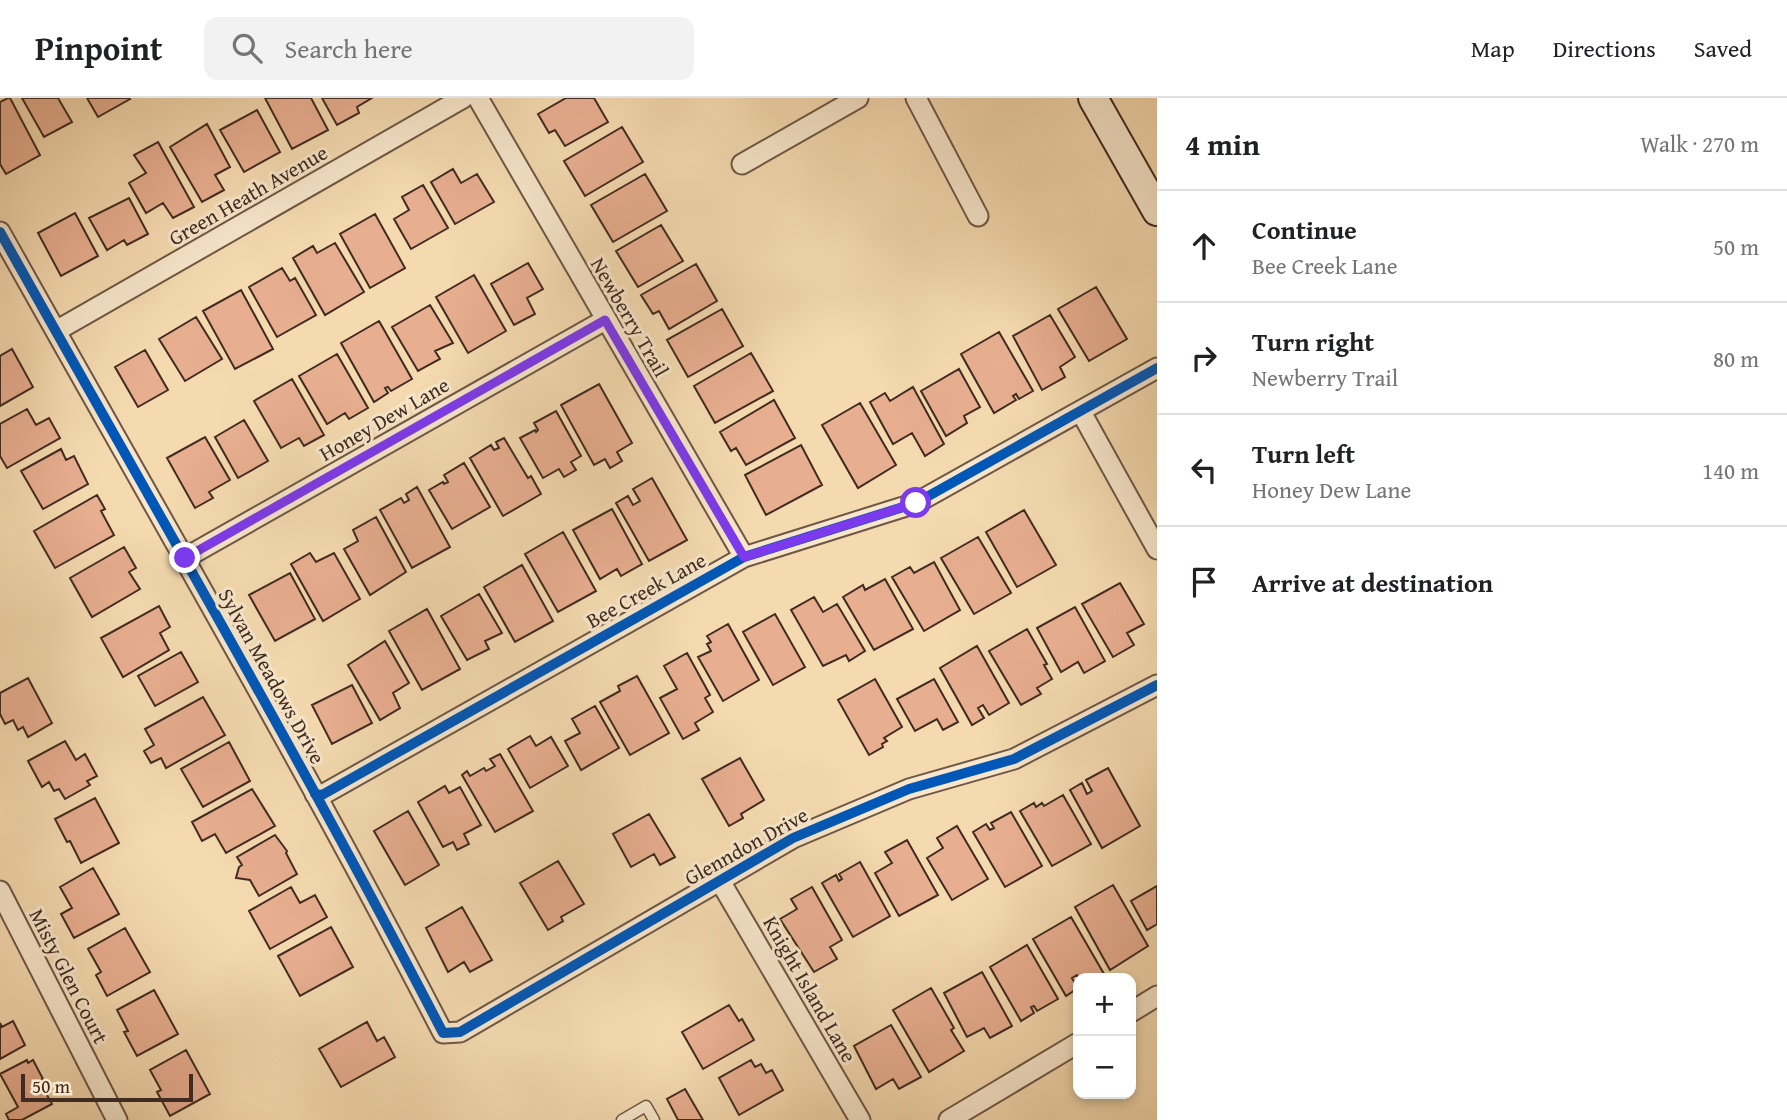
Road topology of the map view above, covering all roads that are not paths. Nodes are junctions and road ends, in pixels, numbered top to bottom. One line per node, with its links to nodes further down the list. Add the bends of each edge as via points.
1 (463, 98): 11 (street, Green Heath Avenue)
2 (478, 98): 10 (street, Newberry Trail)
3 (858, 98): 6 (street)
4 (916, 98): 8 (street)
5 (1093, 98): 7 (main road)
6 (742, 164)
7 (1157, 211)
8 (978, 216)
9 (0, 232): 11 (street, Sylvan Meadows Drive)
10 (605, 320): 15 (street, Newberry Trail); 16 (street, Honey Dew Lane)
11 (56, 331): 16 (street, Sylvan Meadows Drive)
12 (1157, 368): 13 (street, Bee Creek Lane)
13 (1081, 412): 14 (street); 15 (street, Bee Creek Lane, via 916,503)
14 (1157, 549)
15 (744, 557): 18 (street, Bee Creek Lane, via 322,795)
16 (185, 558): 18 (street, Sylvan Meadows Drive)
17 (1157, 685): 19 (street, Glenndon Drive, via 1014,759 909,789 793,838)
18 (315, 794): 23 (street, Sylvan Meadows Drive)
19 (720, 881): 23 (street, Glenndon Drive, via 460,1032); 28 (street, Knight Island Lane)
20 (0, 891): 25 (street, Misty Glen Court)
21 (1157, 996): 22 (street)
22 (1136, 1009)
23 (443, 1033)
24 (1073, 1046): 29 (street)
25 (117, 1120)
26 (622, 1120): 27 (lane, via 646,1106)
27 (654, 1120)
28 (860, 1120)
29 (949, 1120)

